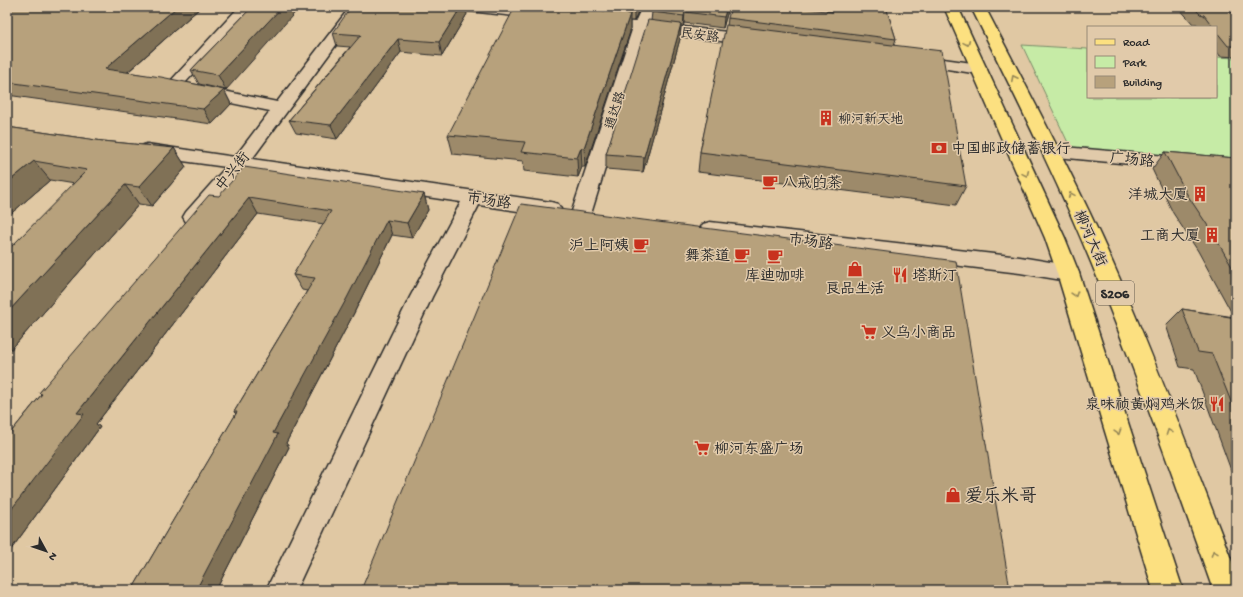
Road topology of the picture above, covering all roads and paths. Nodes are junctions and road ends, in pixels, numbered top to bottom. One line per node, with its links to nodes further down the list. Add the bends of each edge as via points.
1 (247, 7): 13 (street, via 174,86)
2 (357, 7): 13 (street, 中兴街)
3 (469, 7): 7 (street)
4 (649, 7): 9 (street, 通达路)
5 (952, 7): 12 (main road, S206, one-way to 12)
6 (978, 7): 15 (main road, 柳河大街 / S206, one-way to 6)
7 (555, 17)
8 (586, 20): 9 (street, 民安路)
9 (640, 26): 10 (street, 民安路); 19 (street, 通达路)
10 (766, 42)
11 (899, 59): 12 (street)
12 (979, 69): 22 (main road, S206, one-way to 22, via 1055,238)
13 (281, 108): 16 (street, 中兴街)
14 (129, 148): 16 (street, 市场路)
15 (1052, 152): 17 (street, 广场路); 25 (main road, 柳河大街 / S206, one-way to 15, via 1149,378 1108,276)
16 (239, 164): 18 (street, 市场路); 21 (street, 中兴街)
17 (1236, 168)
18 (474, 198): 19 (street, 市场路); 23 (street, via 421,297)
19 (589, 215)
20 (691, 227): 22 (street, 市场路, via 1020,265)
21 (181, 232)
22 (1068, 273): 24 (main road, S206, one-way to 24)
23 (281, 590)
24 (1168, 590)
25 (1228, 590)

